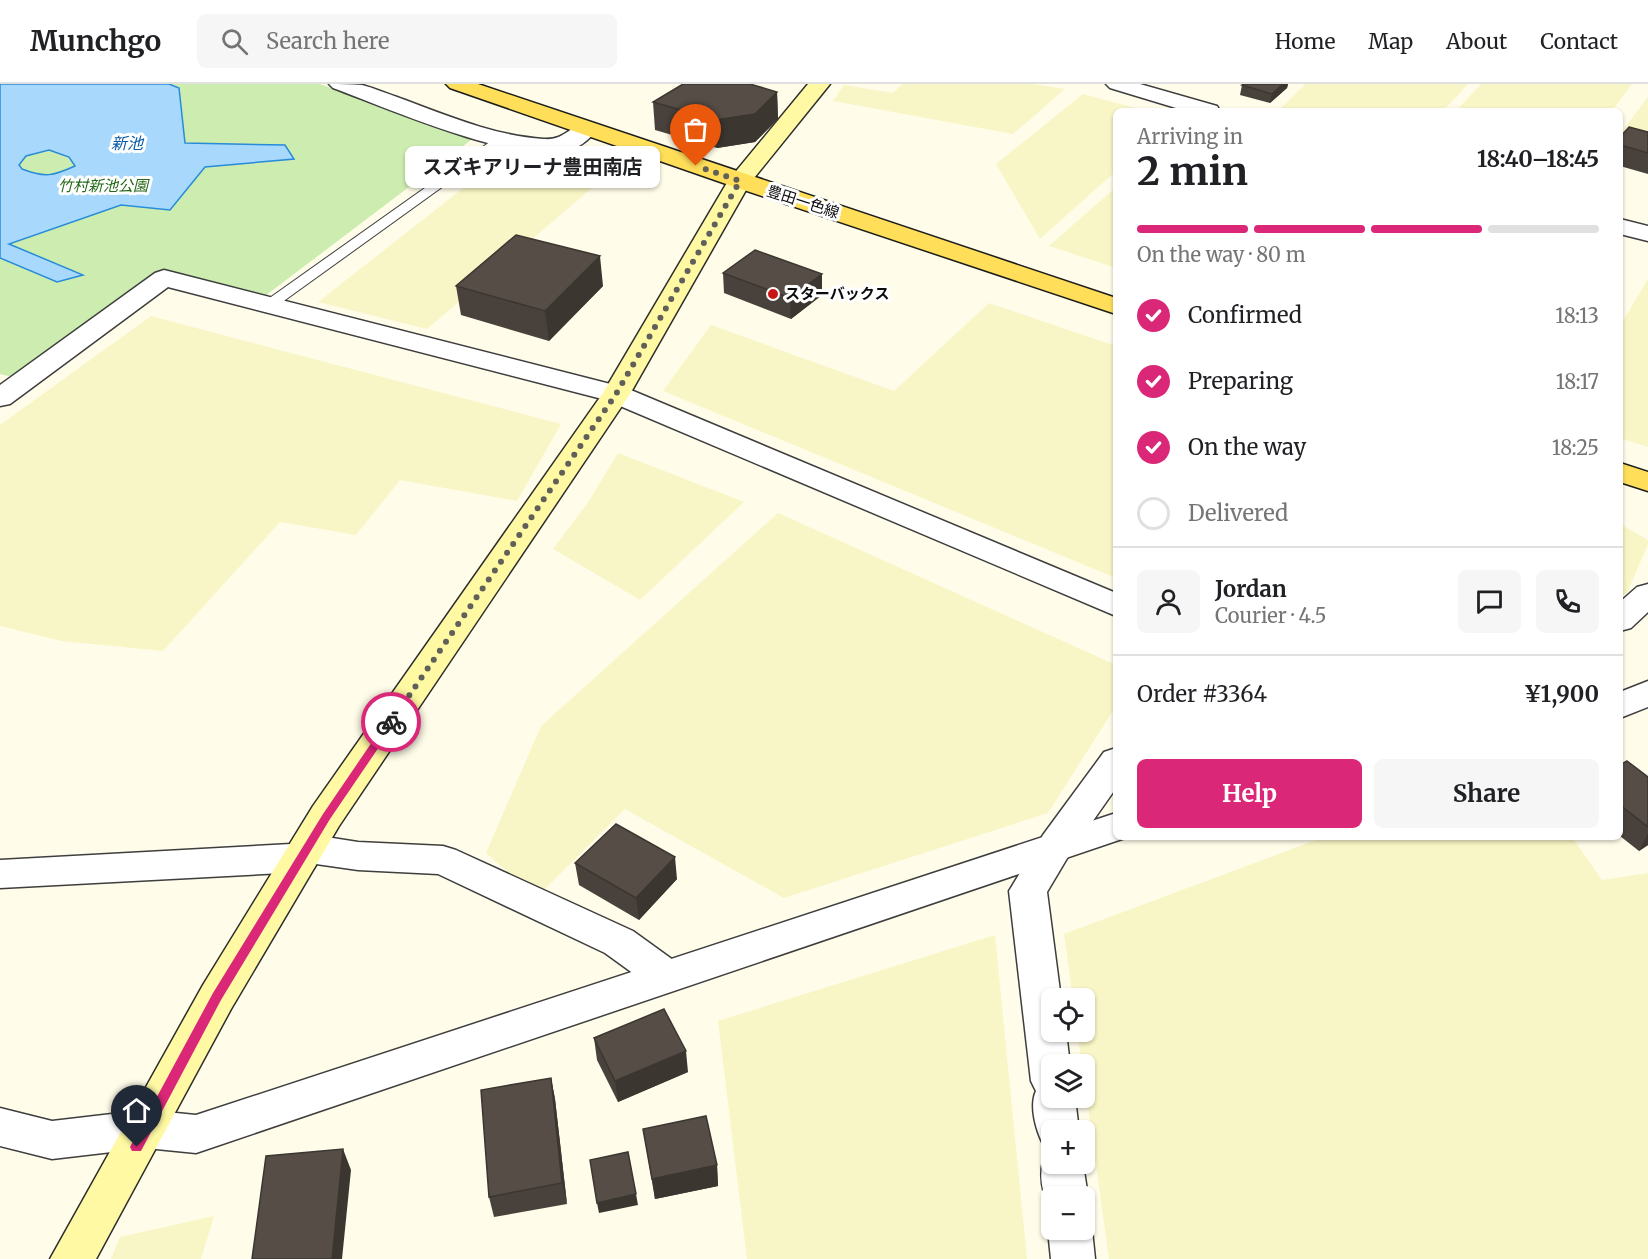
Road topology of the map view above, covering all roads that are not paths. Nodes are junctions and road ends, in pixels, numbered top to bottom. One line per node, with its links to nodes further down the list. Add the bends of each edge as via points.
1 (340, 84): 9 (street)
2 (457, 84): 8 (main road, 豊田一色線)
3 (819, 84): 10 (main road)
4 (1117, 84): 6 (street)
5 (1199, 84): 6 (street)
6 (1174, 101): 7 (street)
7 (1198, 108)
8 (586, 129): 9 (street, via 564,145 533,145); 10 (main road, 豊田一色線)
9 (501, 138): 13 (lane)
10 (740, 181): 14 (main road, 豊田一色線); 15 (main road)
11 (1623, 227): 12 (street)
12 (1648, 234)
13 (269, 305): 15 (street); 16 (street, via 164,278)
14 (1113, 305)
15 (616, 394): 20 (street); 27 (main road)
16 (0, 398)
17 (1623, 473): 18 (main road)
18 (1648, 482)
19 (1648, 594): 21 (street)
20 (1113, 604)
21 (1623, 617)
22 (1648, 693): 23 (street)
23 (1623, 705)
24 (1113, 764): 26 (street)
25 (1113, 828): 26 (street)
26 (1056, 845): 29 (street); 30 (street, via 1028,891)
27 (304, 853): 28 (street); 29 (street, via 443,860 619,942); 32 (main road, via 217,997)
28 (0, 874)
29 (666, 976): 32 (street, via 196,1134)
30 (1049, 1054)
31 (0, 1127): 32 (street, via 52,1140)
32 (146, 1129): 34 (main road)
33 (1071, 1240): 35 (street)
34 (72, 1259)
35 (1073, 1259)

